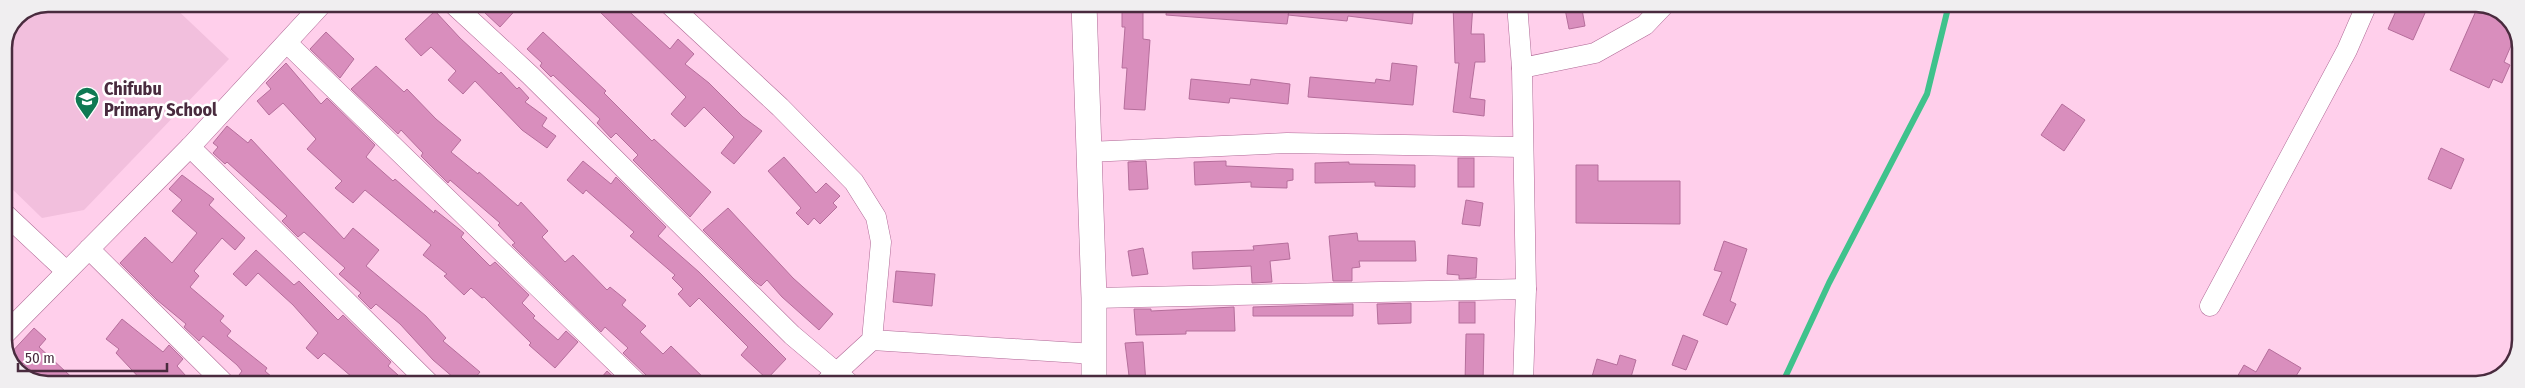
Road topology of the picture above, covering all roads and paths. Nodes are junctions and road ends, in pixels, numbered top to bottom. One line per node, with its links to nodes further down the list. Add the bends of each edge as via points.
1 (315, 12): 8 (street)
2 (462, 12): 25 (street, via 530,75)
3 (678, 12): 20 (street, via 780,107 847,176 876,218 881,242)
4 (1084, 12): 12 (main road)
5 (1518, 13): 9 (street)
6 (1657, 13): 9 (street, via 1645,25 1595,53)
7 (2364, 13): 18 (street)
8 (287, 44): 10 (street); 24 (street)
9 (1522, 68): 11 (street)
10 (190, 147): 14 (street); 23 (street)
11 (1522, 147): 12 (street, via 1287,143); 16 (street)
12 (1088, 152): 17 (main road)
13 (13, 221): 15 (street)
14 (89, 250): 15 (street); 22 (street)
15 (66, 271): 19 (street)
16 (1526, 289): 17 (street); 28 (street)
17 (1094, 298): 21 (main road)
18 (2210, 306)
19 (13, 327)
20 (872, 340): 21 (street); 26 (street)
21 (1095, 354): 27 (main road)
22 (216, 375)
23 (421, 375)
24 (629, 375)
25 (832, 375)
26 (841, 375)
27 (1094, 375)
28 (1523, 376)

